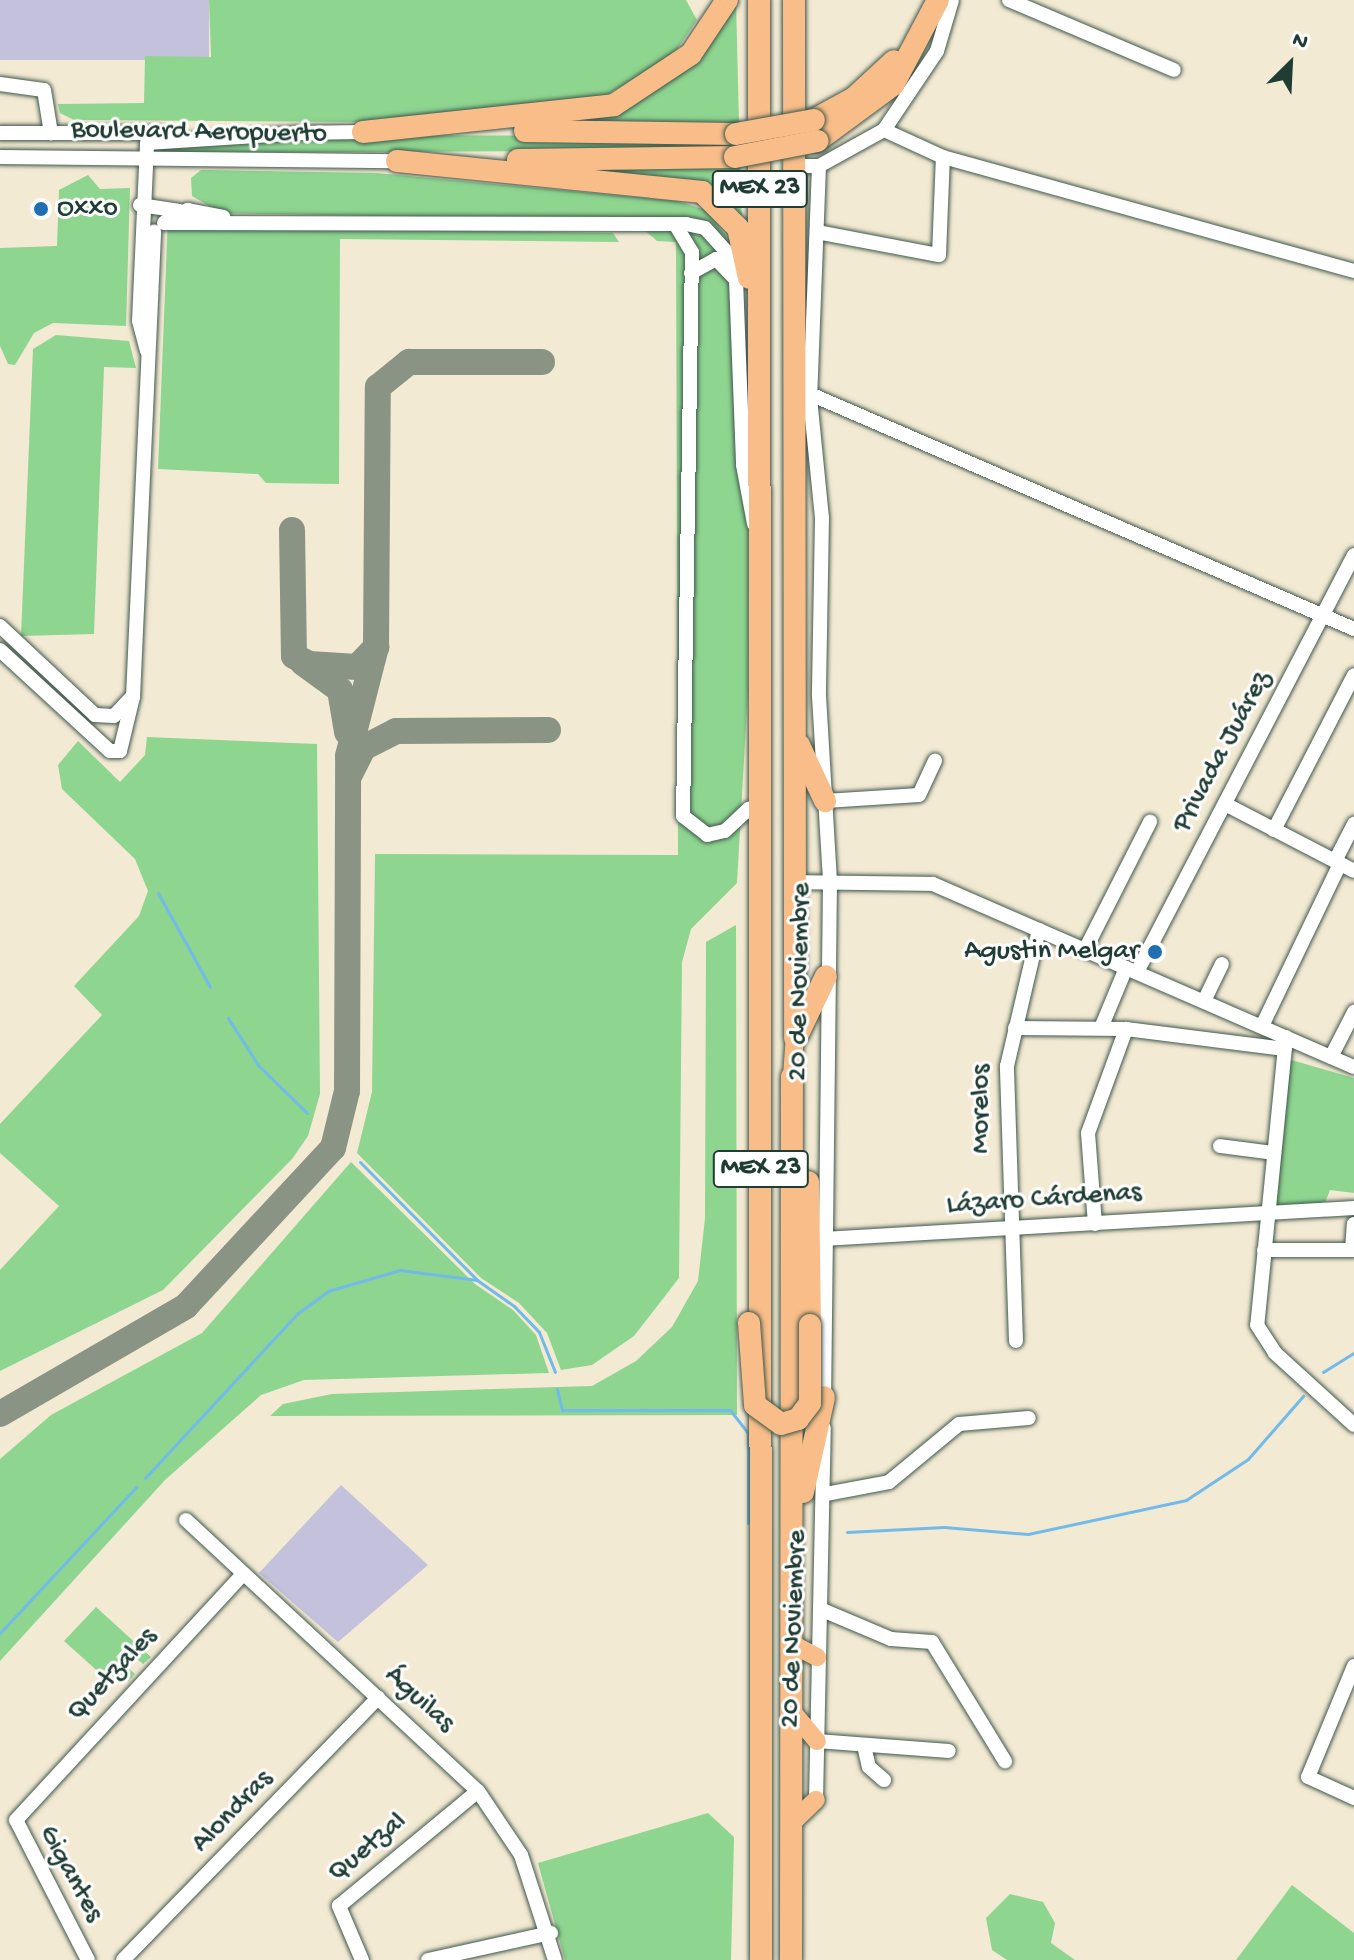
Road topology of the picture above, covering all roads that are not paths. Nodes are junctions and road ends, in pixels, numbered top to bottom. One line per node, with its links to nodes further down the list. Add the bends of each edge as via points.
1 (727, 0): 12 (highway, via 691,54 614,105)
2 (759, 0): 33 (highway, MEX 23)
3 (794, 0): 20 (highway, MEX 23)
4 (925, 0): 11 (highway, via 888,69)
5 (938, 0): 11 (highway, via 893,85)
6 (952, 0): 10 (street, via 937,51)
7 (1009, 0): 8 (street)
8 (1174, 70)
9 (0, 84): 14 (street, via 44,90)
10 (884, 130): 17 (street); 21 (street)
11 (815, 131): 12 (highway, bridge); 19 (highway, bridge, via 735,157)
12 (363, 132): 15 (street, Boulevard Aeropuerto)
13 (0, 133): 14 (street, Boulevard Aeropuerto)
14 (51, 133): 15 (street, Boulevard Aeropuerto)
15 (303, 133): 18 (street, via 154,137)
16 (0, 157): 18 (street, Boulevard Aeropuerto)
17 (943, 157): 27 (street, via 939,255); 29 (street)
18 (141, 158): 19 (street, Boulevard Aeropuerto); 22 (street)
19 (397, 161): 31 (highway, via 702,192 738,228)
20 (794, 166): 21 (street); 44 (highway, MEX 23)
21 (819, 166): 27 (street, 20 de Noviembre)
22 (140, 205): 23 (street); 28 (street)
23 (180, 211): 24 (street); 26 (street)
24 (243, 223): 25 (street); 26 (street)
25 (675, 224): 30 (street, via 689,239); 31 (street, via 705,228)
26 (159, 227): 28 (street); 32 (street)
27 (817, 232): 34 (street, 20 de Noviembre)
28 (139, 241): 32 (street, via 139,330)
29 (1354, 271)
30 (691, 273): 35 (street, via 716,259 736,280 745,494); 48 (street, via 683,816 707,835 725,831)
31 (748, 276): 33 (highway)
32 (149, 355): 43 (street)
33 (760, 378): 35 (highway, MEX 23)
34 (810, 394): 37 (street); 46 (street, 20 de Noviembre, via 822,518 816,554)
35 (761, 538): 42 (highway, MEX 23)
36 (1354, 555): 37 (street, Privada Juárez)
37 (1324, 615): 39 (street); 47 (street, Privada Juárez)
38 (0, 626): 43 (street, via 95,715 114,716)
39 (1354, 629)
40 (0, 650): 43 (street, via 110,751 120,751 129,736)
41 (1354, 675): 51 (street)
42 (761, 692): 48 (highway); 111 (highway, MEX 23)
43 (133, 697)
44 (793, 713): 46 (highway, via 803,764); 53 (highway, MEX 23)
45 (935, 760): 46 (street, via 919,795)
46 (825, 801): 54 (street, 20 de Noviembre)
47 (1225, 804): 51 (street); 58 (street, Privada Juárez)
48 (749, 809): 70 (highway, bridge, via 749,1323 755,1405 781,1424 798,1419 810,1403 808,1158)
49 (1150, 822): 56 (street)
50 (1354, 824): 52 (street)
51 (1274, 830): 52 (street)
52 (1343, 865): 62 (street)
53 (792, 882): 54 (street); 66 (highway, MEX 23)
54 (830, 882): 55 (street, via 933,884); 59 (street, 20 de Noviembre)
55 (1039, 930): 56 (street); 63 (street, Morelos)
56 (1085, 950): 58 (street)
57 (1222, 964): 60 (street)
58 (1132, 970): 60 (street); 64 (street, Privada Juárez)
59 (826, 976): 66 (highway); 78 (street, 20 de Noviembre)
60 (1204, 1001): 62 (street)
61 (1354, 1012): 68 (street)
62 (1262, 1026): 67 (street)
63 (1015, 1028): 64 (street); 77 (street, Morelos, via 1006,1088)
64 (1101, 1028): 65 (street)
65 (1126, 1029): 67 (street); 75 (street, via 1088,1133)
66 (795, 1038): 70 (main road, MEX 23)
67 (1286, 1043): 68 (street); 72 (street)
68 (1331, 1057): 69 (street)
69 (1354, 1067)
70 (792, 1077): 87 (highway, MEX 23)
71 (1220, 1146): 72 (street)
72 (1274, 1153): 74 (street)
73 (1354, 1208): 74 (street, Lázaro Cárdenas)
74 (1268, 1209): 75 (street, Lázaro Cárdenas); 79 (street)
75 (1095, 1224): 77 (street, Lázaro Cárdenas)
76 (1354, 1224): 80 (street)
77 (1011, 1229): 78 (street, Lázaro Cárdenas); 81 (street, Morelos)
78 (823, 1239): 82 (street, 20 de Noviembre)
79 (1264, 1250): 80 (street); 84 (street, via 1262,1337)
80 (1353, 1250)
81 (1016, 1341)
82 (824, 1397): 85 (street, 20 de Noviembre); 87 (highway)
83 (1029, 1418): 85 (street, via 959,1424 889,1482)
84 (1353, 1423)
85 (826, 1494): 89 (street, 20 de Noviembre)
86 (186, 1520): 88 (street, Águilas)
87 (794, 1532): 90 (highway, MEX 23)
88 (243, 1574): 93 (street, Águilas); 103 (street, Quetzales)
89 (820, 1609): 91 (street, 20 de Noviembre); 98 (street, via 891,1639 932,1642)
90 (796, 1646): 91 (main road); 94 (highway, MEX 23)
91 (817, 1657): 95 (street, 20 de Noviembre)
92 (1354, 1666): 101 (street, via 1308,1777)
93 (378, 1698): 100 (street, Águilas); 107 (street, Alondras)
94 (795, 1715): 95 (main road); 104 (highway, MEX 23)
95 (817, 1741): 96 (street); 102 (street, 20 de Noviembre)
96 (865, 1750): 97 (street); 99 (street, via 869,1767)
97 (949, 1751)
98 (1005, 1761)
99 (884, 1780)
100 (478, 1791): 105 (street, Águilas, via 521,1855); 108 (street, Quetzal, via 339,1906)
101 (1354, 1798)
102 (816, 1800): 104 (main road)
103 (20, 1811): 106 (street, Gigantes, via 16,1831)
104 (795, 1820): 112 (highway, MEX 23)
105 (551, 1933): 109 (street); 110 (street, Águilas)
106 (88, 1960)
107 (123, 1960)
108 (362, 1960)
109 (428, 1960)
110 (555, 1960)
111 (761, 1960)
112 (791, 1960)

